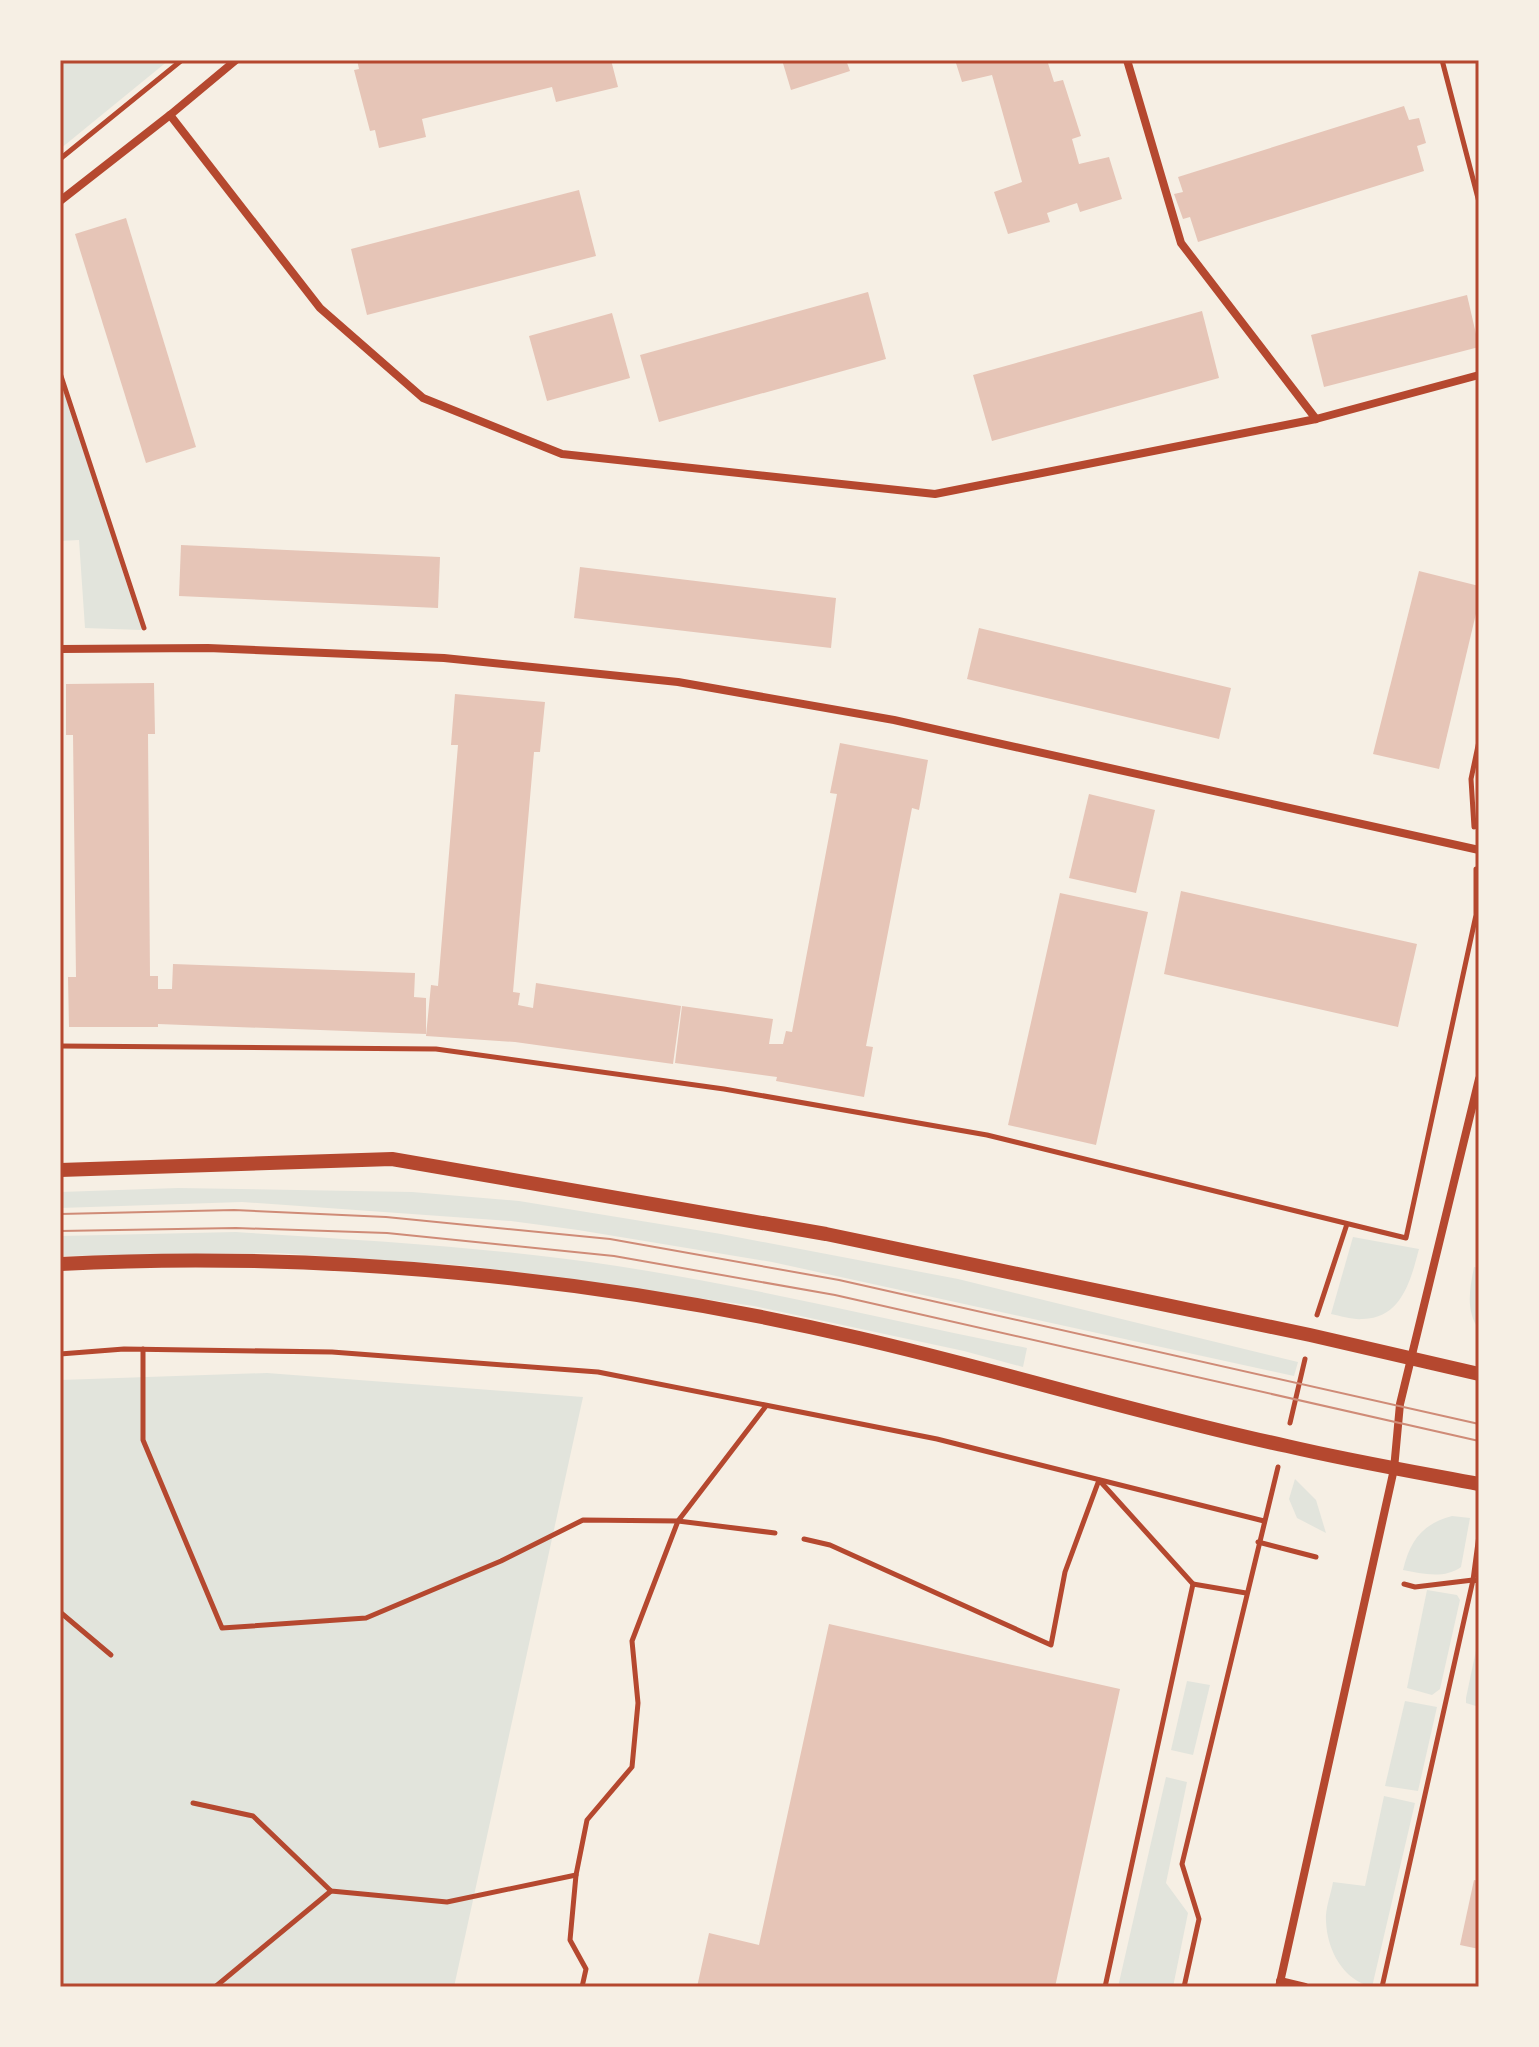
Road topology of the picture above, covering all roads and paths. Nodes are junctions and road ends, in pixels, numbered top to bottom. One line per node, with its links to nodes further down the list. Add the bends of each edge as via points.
1 (182, 60): 6 (path)
2 (236, 60): 5 (street)
3 (1127, 60): 11 (street, via 1181,243)
4 (1442, 60): 8 (path)
5 (170, 115): 7 (street); 11 (street, via 320,308 423,398 562,454 935,494)
6 (60, 159)
7 (60, 201)
8 (1479, 202)
9 (60, 373): 12 (path)
10 (1479, 375): 11 (street)
11 (1316, 419)
12 (151, 648): 13 (street); 16 (street, via 444,658 678,682 894,720)
13 (60, 649)
14 (1479, 741): 15 (path, via 1471,779)
15 (1474, 814)
16 (1479, 850)
17 (1476, 915): 21 (path, via 1406,1238)
18 (60, 1046): 21 (path, via 436,1049 497,1057 724,1089 987,1135)
19 (1479, 1079): 26 (street)
20 (60, 1170): 23 (street, via 392,1159 826,1234)
21 (1347, 1224): 23 (path)
22 (60, 1264): 29 (street, via 315,1264 433,1271 697,1305 857,1337)
23 (1310, 1335): 26 (street); 29 (path)
24 (143, 1349): 25 (path); 28 (path, via 332,1352 598,1372); 33 (path, via 143,1440 222,1628 366,1618 583,1520)
25 (60, 1354)
26 (1410, 1360): 27 (street); 30 (street, via 1397,1420)
27 (1479, 1374)
28 (766, 1406): 31 (path, via 937,1439); 33 (path)
29 (1284, 1446): 30 (street); 34 (path)
30 (1394, 1469): 32 (street); 49 (street)
31 (1099, 1480): 34 (path); 37 (path, via 1065,1572 1051,1645 830,1545); 41 (path)
32 (1479, 1484)
33 (678, 1521): 35 (path); 47 (path, via 632,1641 638,1703 632,1767 587,1820)
34 (1264, 1521): 38 (path)
35 (775, 1533)
36 (1479, 1535): 40 (path)
37 (804, 1539)
38 (1258, 1542): 39 (path); 43 (path)
39 (1316, 1557)
40 (1476, 1580): 42 (path); 55 (path)
41 (1193, 1584): 43 (path); 52 (path)
42 (1404, 1584)
43 (1246, 1593): 53 (path, via 1182,1864 1199,1919)
44 (60, 1612): 45 (path)
45 (111, 1655)
46 (193, 1803): 48 (path, via 253,1816)
47 (576, 1875): 48 (path, via 447,1902); 51 (path, via 570,1940 586,1969)
48 (331, 1891): 50 (path)
49 (1279, 1984): 54 (street)
50 (215, 1987)
51 (582, 1987)
52 (1105, 1987)
53 (1184, 1987)
54 (1305, 1987)
55 (1382, 1987)

